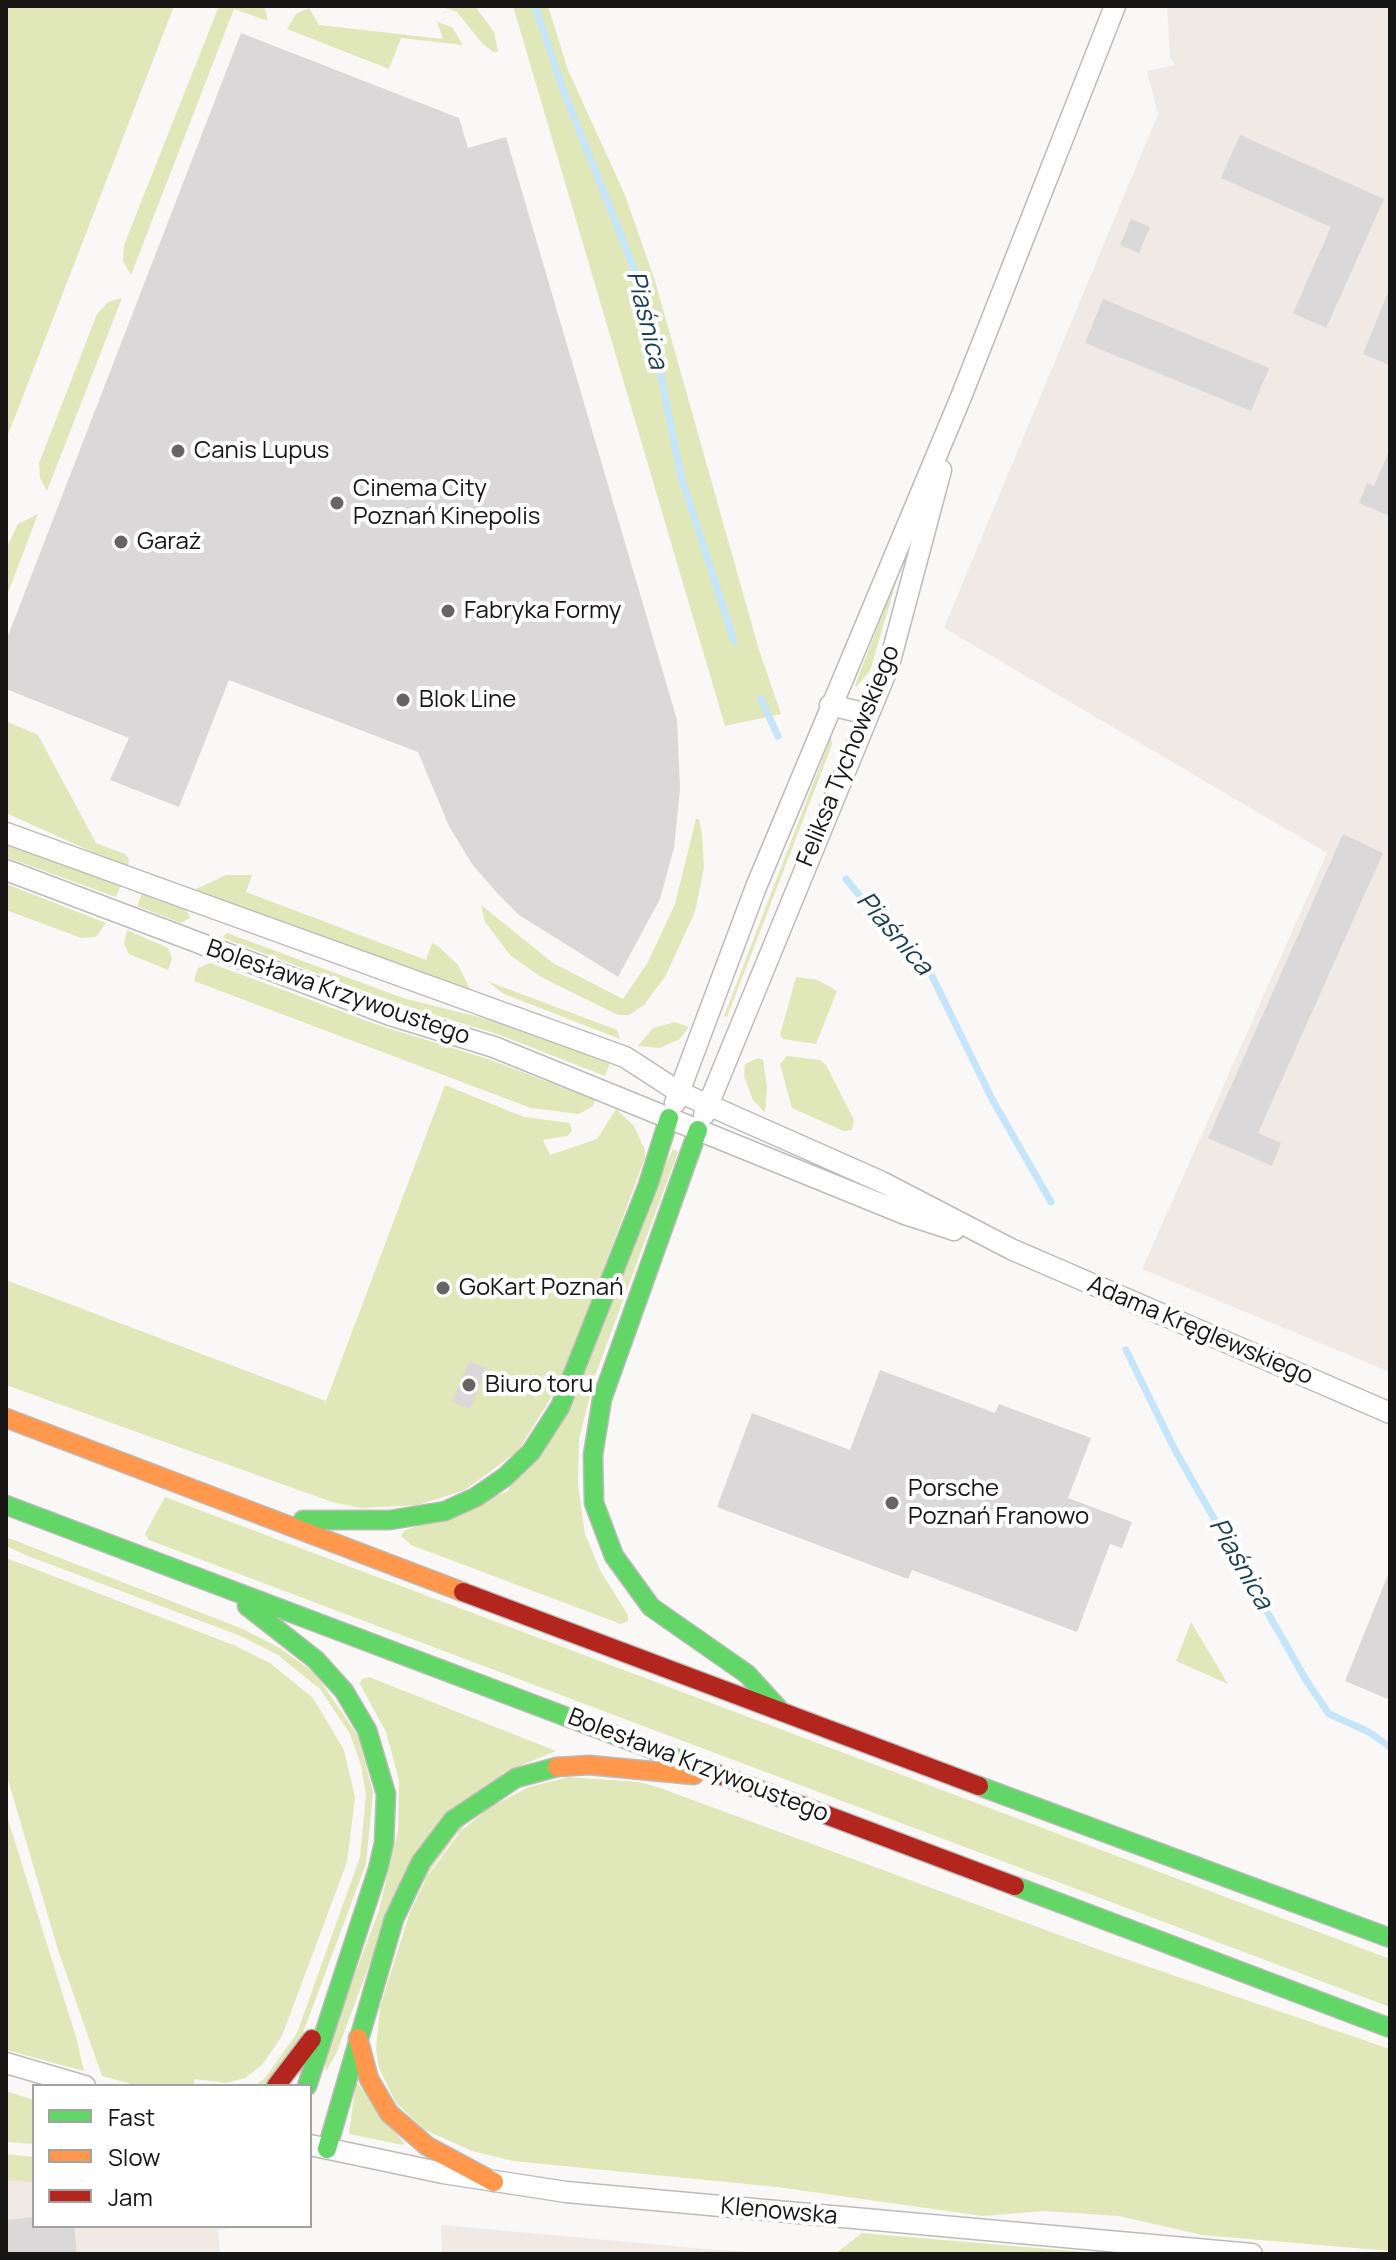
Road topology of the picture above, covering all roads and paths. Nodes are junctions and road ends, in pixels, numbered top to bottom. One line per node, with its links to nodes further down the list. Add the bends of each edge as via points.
1 (1115, 6): 2 (street, Feliksa Tychowskiego)
2 (961, 397): 3 (street, Feliksa Tychowskiego); 4 (street, Feliksa Tychowskiego, via 889,665)
3 (830, 705): 4 (street); 7 (street, Feliksa Tychowskiego)
4 (868, 714): 8 (street, Feliksa Tychowskiego)
5 (6, 833): 7 (street, Bolesława Krzywoustego, via 625,1057)
6 (6, 870): 9 (street, Bolesława Krzywoustego, via 390,1015 494,1047)
7 (679, 1092): 8 (street, Bolesława Krzywoustego); 9 (street, Feliksa Tychowskiego)
8 (708, 1105): 10 (street, Feliksa Tychowskiego); 11 (street, Adama Kręglewskiego, via 882,1182)
9 (669, 1118): 10 (street, Bolesława Krzywoustego); 15 (main road, via 560,1407 531,1452 505,1477 445,1511 390,1520 313,1521)
10 (698, 1130): 11 (street, Adama Kręglewskiego, via 905,1214); 17 (main road, via 602,1399 593,1455 594,1503 614,1556 651,1607 747,1674)
11 (1011, 1249): 12 (street, Adama Kręglewskiego)
12 (1390, 1413)
13 (6, 1418): 15 (main road)
14 (6, 1505): 16 (main road, Bolesława Krzywoustego)
15 (259, 1512): 17 (main road)
16 (221, 1586): 18 (main road, Bolesława Krzywoustego); 22 (main road, via 333,1677 367,1730 382,1775 386,1816 378,1869)
17 (782, 1713): 19 (main road)
18 (733, 1779): 23 (main road, Bolesława Krzywoustego); 24 (main road, via 589,1765 551,1768 488,1793 440,1834 408,1887)
19 (1363, 1927): 20 (main road); 21 (main road)
20 (1390, 1928)
21 (1390, 1938)
22 (330, 2007): 27 (main road, via 305,2051); 28 (main road)
23 (1390, 2028)
24 (358, 2038): 29 (main road); 30 (main road, via 369,2079 389,2113 427,2146)
25 (6, 2063): 26 (street)
26 (78, 2084)
27 (278, 2084)
28 (308, 2084)
29 (319, 2147): 30 (street, Klenowska)
30 (494, 2182): 31 (street, Klenowska)
31 (1249, 2254)

